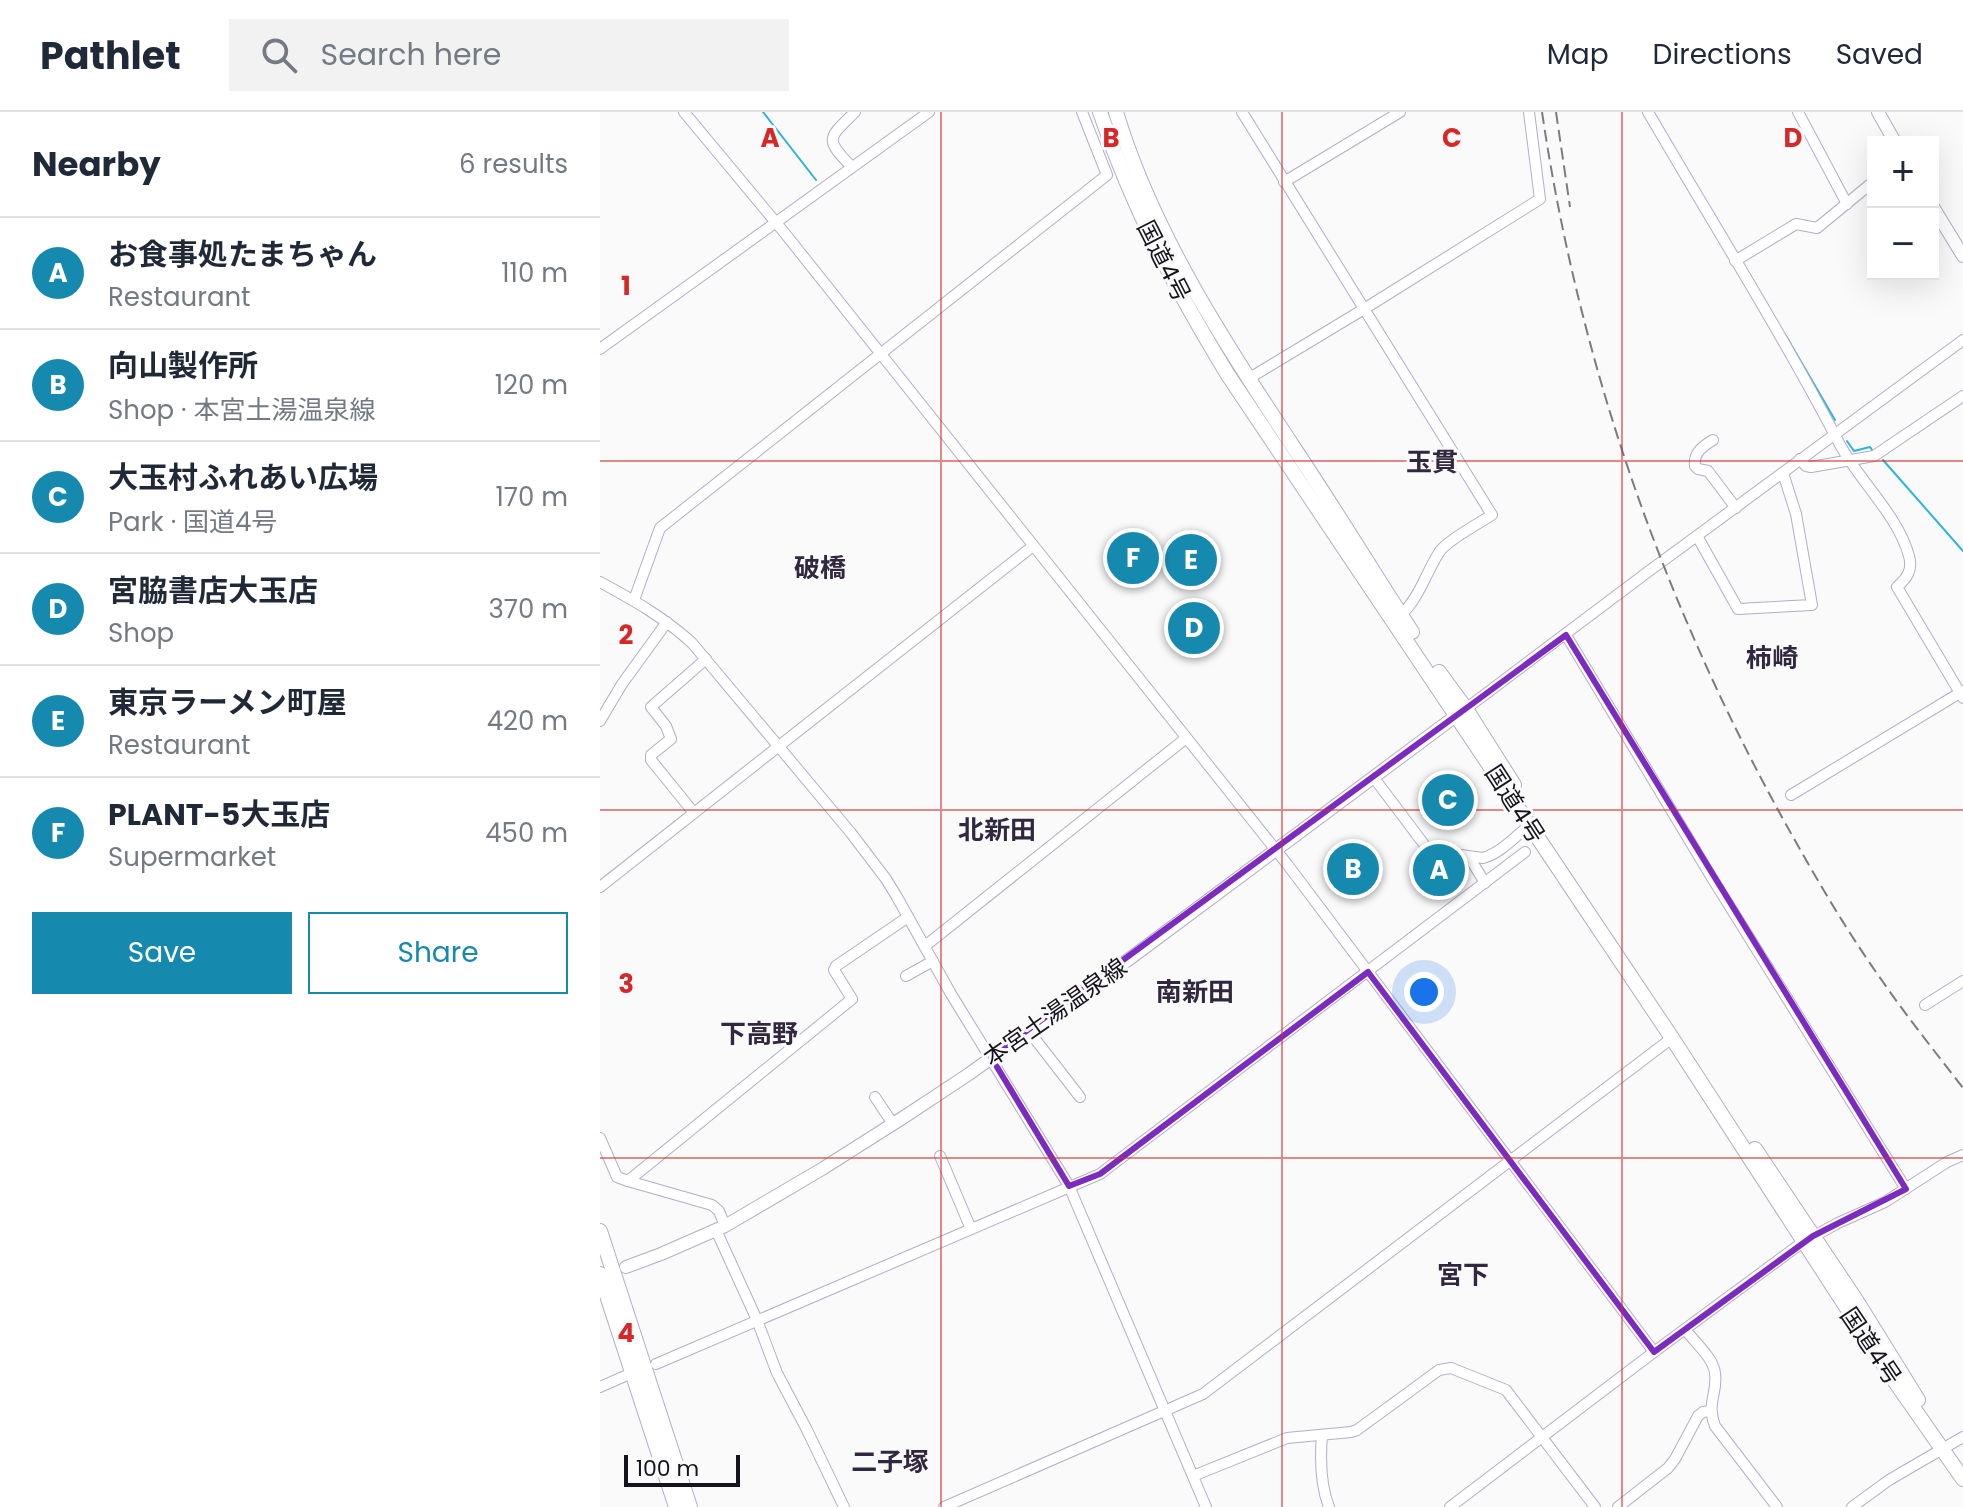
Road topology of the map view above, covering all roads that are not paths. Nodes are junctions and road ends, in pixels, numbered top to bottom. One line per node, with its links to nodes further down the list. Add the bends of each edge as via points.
1 (684, 112): 19 (street)
2 (855, 112): 14 (street, via 831,142)
3 (929, 112): 14 (street)
4 (1082, 112): 25 (street, via 1107,175)
5 (1100, 112): 43 (highway, 国道4号, via 1153,243 1217,357 1361,574)
6 (1116, 112): 26 (highway, 国道4号, via 1172,246)
7 (1242, 112): 15 (street)
8 (1400, 112): 15 (street)
9 (1529, 112): 22 (street, via 1540,199)
10 (1648, 112): 21 (street)
11 (1798, 112): 17 (street)
12 (1878, 112): 13 (main road)
13 (1892, 136)
14 (852, 167): 19 (street)
15 (1284, 182): 22 (street)
16 (1867, 187): 17 (street)
17 (1847, 204): 21 (street, via 1817,228 1796,224)
18 (1934, 208): 20 (main road)
19 (775, 223): 24 (street); 25 (street)
20 (1963, 256)
21 (1735, 261): 28 (street)
22 (1364, 309): 26 (street); 38 (street, via 1492,515 1441,549)
23 (1963, 340): 28 (street)
24 (600, 349)
25 (881, 355): 35 (street); 37 (street, via 660,528)
26 (1248, 379): 38 (highway, 国道4号)
27 (1963, 396): 31 (street, via 1874,456)
28 (1835, 434): 30 (street); 31 (street)
29 (1713, 440): 33 (street, via 1700,450 1695,466 1708,471)
30 (1800, 459): 31 (street, via 1811,467); 32 (street)
31 (1850, 461): 42 (street, via 1886,509 1909,554 1911,567 1897,587)
32 (1783, 473): 33 (street); 34 (street, via 1812,605 1738,609)
33 (1736, 508): 34 (street)
34 (1697, 536): 40 (street)
35 (1033, 546): 45 (street); 46 (street)
36 (600, 582): 37 (street)
37 (634, 600): 39 (street)
38 (1401, 615): 43 (highway, 国道4号)
39 (667, 622): 41 (street); 44 (street)
40 (1566, 635): 43 (street); 75 (street)
41 (706, 659): 46 (street); 49 (street, via 651,707 671,739 651,760)
42 (1962, 694): 48 (street)
43 (1461, 712): 47 (main road, 本宮土湯温泉線); 50 (highway, 国道4号); 79 (highway, 国道4号)
44 (600, 721)
45 (1185, 739): 51 (street); 57 (street)
46 (779, 746): 49 (street); 56 (street, via 886,879)
47 (1374, 778): 51 (main road, 本宮土湯温泉線); 53 (street, via 1426,847)
48 (1791, 795)
49 (694, 813): 55 (street)
50 (1529, 826): 53 (street, via 1491,856); 64 (highway, 国道4号)
51 (1276, 851): 59 (street); 63 (main road, 本宮土湯温泉線)
52 (1525, 852): 54 (street)
53 (1472, 857): 54 (street)
54 (1485, 883): 59 (street)
55 (600, 887)
56 (908, 917): 57 (street); 73 (street, via 836,966 852,999)
57 (925, 946): 58 (street)
58 (933, 961): 60 (street); 65 (street)
59 (1368, 972): 72 (street); 74 (street, via 1100,1174)
60 (906, 976)
61 (1963, 981): 62 (street)
62 (1925, 1005)
63 (1028, 1030): 65 (main road, 本宮土湯温泉線); 67 (street)
64 (1672, 1038): 72 (street); 79 (highway, 国道4号)
65 (991, 1057): 68 (main road, 本宮土湯温泉線); 74 (street)
66 (875, 1097): 68 (street)
67 (1080, 1097)
68 (893, 1124): 76 (main road, 本宮土湯温泉線)
69 (600, 1138): 73 (street, via 617,1177)
70 (1963, 1155): 75 (street)
71 (940, 1156): 77 (street)
72 (1509, 1162): 84 (street); 89 (street, via 1203,1394)
73 (628, 1181): 76 (street, via 712,1205 719,1211)
74 (1069, 1186): 77 (street); 89 (street)
75 (1906, 1189): 79 (street)
76 (720, 1228): 80 (main road, 本宮土湯温泉線); 82 (street)
77 (971, 1229): 82 (street)
78 (600, 1231): 98 (highway)
79 (1808, 1239): 83 (street); 93 (highway, 国道4号, via 1889,1373)
80 (626, 1267)
81 (600, 1274): 97 (highway)
82 (757, 1320): 85 (street); 99 (street, via 777,1373)
83 (1685, 1329): 84 (street); 88 (street, via 1714,1370)
84 (1654, 1352): 91 (street)
85 (656, 1364)
86 (625, 1376): 87 (street)
87 (600, 1387)
88 (1710, 1411): 105 (street, via 1698,1416 1668,1468); 106 (street, via 1715,1426)
89 (1165, 1412): 95 (street); 100 (street)
90 (1322, 1435): 91 (street, via 1357,1430 1439,1370 1451,1368 1506,1390); 95 (street, via 1287,1438); 102 (street, via 1320,1457)
91 (1542, 1437): 103 (street); 104 (street)
92 (1963, 1437): 93 (street)
93 (1945, 1447): 94 (highway, 国道4号); 96 (highway, 国道4号); 107 (street)
94 (1963, 1469)
95 (1193, 1476): 101 (street)
96 (1963, 1479)
97 (676, 1507)
98 (690, 1507)
99 (844, 1507)
100 (944, 1507)
101 (1206, 1507)
102 (1329, 1507)
103 (1450, 1507)
104 (1595, 1507)
105 (1618, 1507)
106 (1777, 1507)
107 (1852, 1507)

